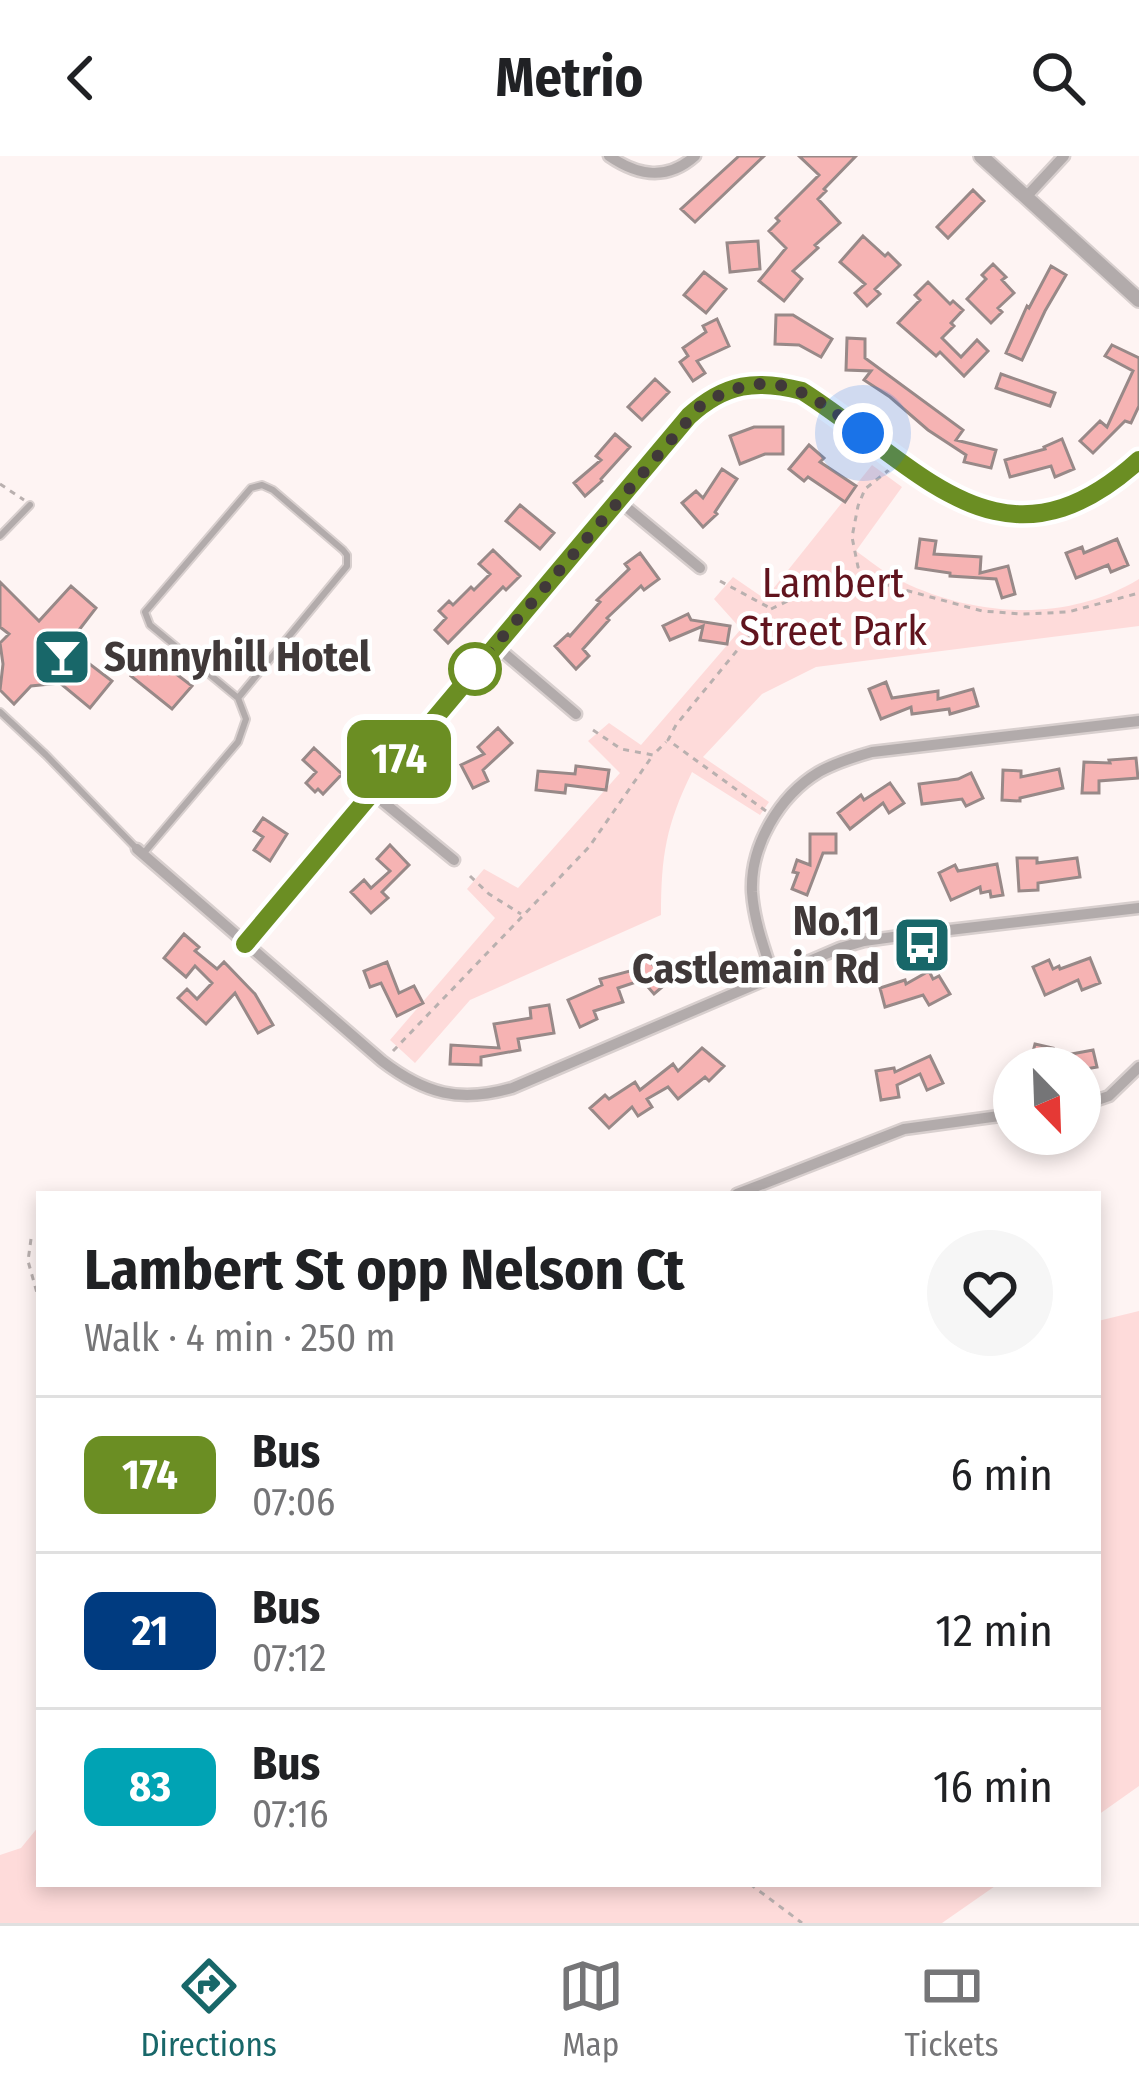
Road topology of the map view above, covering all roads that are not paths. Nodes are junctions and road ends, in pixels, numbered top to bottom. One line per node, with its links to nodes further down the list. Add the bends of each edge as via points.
1 (609, 156): 2 (street, via 650,174)
2 (695, 156)
3 (981, 156): 5 (street)
4 (1064, 156): 5 (street)
5 (1026, 196): 6 (street)
6 (1139, 300)
7 (1139, 460): 8 (street, via 1076,504 996,514 923,478 802,391 754,383 702,404)
8 (619, 501): 11 (street); 12 (street)
9 (30, 505): 10 (lane)
10 (0, 536)
11 (700, 568)
12 (496, 646): 15 (street); 17 (street)
13 (238, 698): 13 (lane, via 150,626 145,612 251,488 262,485 343,550 347,566); 18 (lane, via 246,719 238,742)
14 (0, 712): 18 (lane)
15 (576, 714)
16 (1139, 721): 22 (street, via 872,752 817,773 773,816 756,862 754,913)
17 (371, 792): 19 (street); 21 (street)
18 (140, 851): 21 (street)
19 (454, 860)
20 (1139, 908): 22 (street, via 864,941)
21 (245, 944): 22 (street, via 405,1079 454,1095 512,1088)
22 (773, 975)
23 (1139, 1067): 24 (street)
24 (1101, 1099)
25 (993, 1117): 26 (street, via 904,1129)
26 (745, 1191)

